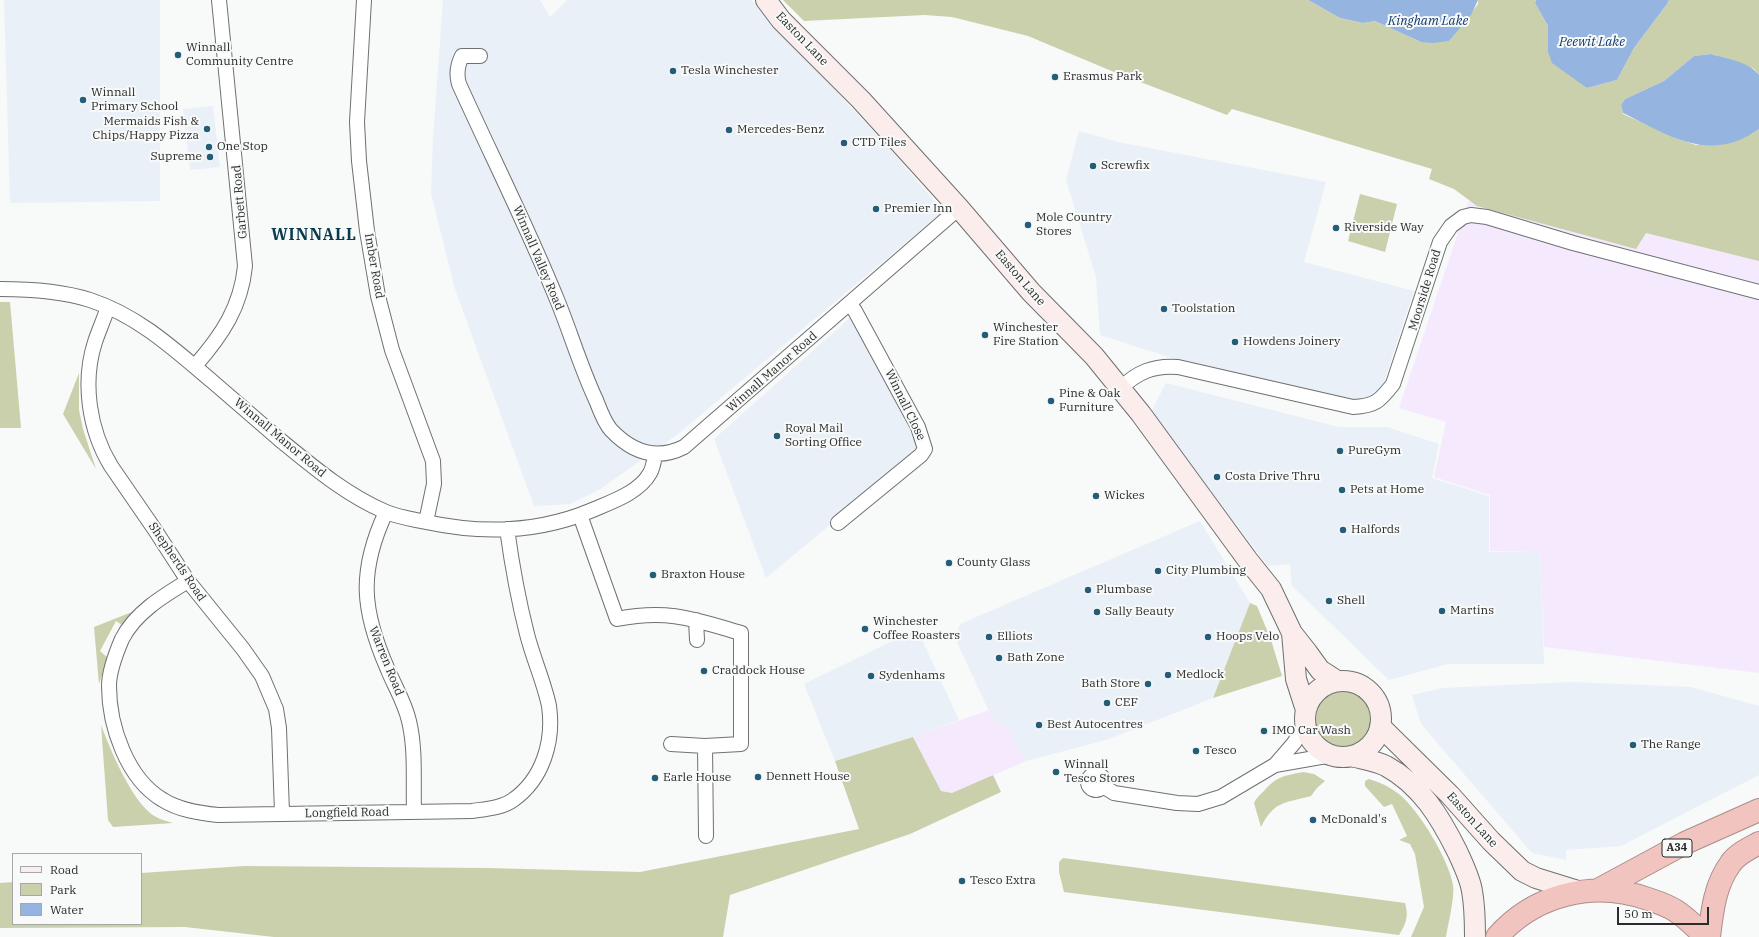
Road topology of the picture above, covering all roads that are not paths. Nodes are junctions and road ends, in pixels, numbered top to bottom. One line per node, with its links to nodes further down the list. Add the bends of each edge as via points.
1 (219, 0): 10 (street, Garbett Road, via 245,266 242,290 236,306 215,343)
2 (364, 0): 15 (street, Imber Road, via 357,122 367,231 378,296 392,350 433,461 434,484)
3 (766, 0): 5 (street, Easton Lane, via 781,20 861,100)
4 (480, 56): 12 (street, Winnall Valley Road, via 462,56 457,71 459,84 519,211 558,303 580,366 611,429 633,447)
5 (959, 208): 8 (street, Winnall Manor Road); 11 (street, Easton Lane, via 1031,292 1094,356)
6 (0, 289): 9 (street, Winnall Manor Road, via 67,294)
7 (1759, 292): 11 (street, Moorside Road, via 1573,243 1487,217 1471,215 1463,217 1451,226 1440,242 1393,384 1370,406 1353,407 1165,366 1137,374)
8 (850, 304): 12 (street, Winnall Manor Road, via 684,447 674,452); 16 (street, Winnall Close, via 899,389 918,427 925,449)
9 (108, 307): 10 (street, Winnall Manor Road, via 160,336); 18 (street, Shepherds Road, via 95,343 90,371 90,399 95,431 104,455)
10 (194, 366): 13 (street, Winnall Manor Road, via 335,483)
11 (1120, 388): 20 (street, Easton Lane, via 1271,588)
12 (655, 455): 14 (street, Winnall Manor Road, via 650,473 639,487)
13 (386, 512): 15 (street, Winnall Manor Road); 31 (street, Warren Road, via 370,558 367,610 380,653 409,719 413,738)
14 (580, 515): 17 (street, Winnall Manor Road, via 546,525); 19 (street, via 617,619 641,614 659,614)
15 (426, 522): 17 (street, Winnall Manor Road, via 475,530)
16 (838, 523)
17 (507, 530): 31 (street, Longfield Road, via 519,603 548,705 550,731 545,758 530,784 512,801 495,808 472,811)
18 (188, 581): 32 (street, Shepherds Road, via 243,649 270,692 279,728); 32 (street, Longfield Road, via 149,607 123,638 114,660 109,685 117,738 138,777 162,800 178,808 218,815)
19 (696, 620): 21 (street); 26 (street, via 742,633 740,744)
20 (1292, 633): 22 (street, Easton Lane, via 1320,670); 23 (street, Easton Lane, via 1296,679)
21 (697, 640)
22 (1337, 681): 23 (street, via 1317,691 1312,697); 24 (street, via 1354,683 1366,689 1375,699 1380,711)
23 (1305, 717): 27 (street, via 1312,740 1317,747); 28 (street, via 1294,743)
24 (1380, 726): 27 (street, via 1370,746 1361,752); 35 (street, Easton Lane, via 1522,871 1536,878)
25 (671, 744): 26 (street)
26 (705, 746): 33 (street)
27 (1341, 756): 28 (street); 36 (street, Easton Lane, via 1385,765 1410,782 1431,806 1446,830 1468,878 1475,913)
28 (1275, 765): 29 (street, via 1221,797 1198,804 1114,793)
29 (1103, 786)
30 (1759, 810): 35 (highway, A34)
31 (414, 812): 32 (street, Longfield Road)
32 (282, 813)
33 (706, 836)
34 (1759, 843): 38 (highway, via 1732,862 1727,870 1715,897)
35 (1588, 891): 37 (highway, via 1553,898 1531,909 1507,925); 38 (highway, via 1634,894 1663,904 1675,910)
36 (1475, 937)
37 (1497, 937)
38 (1708, 937)

